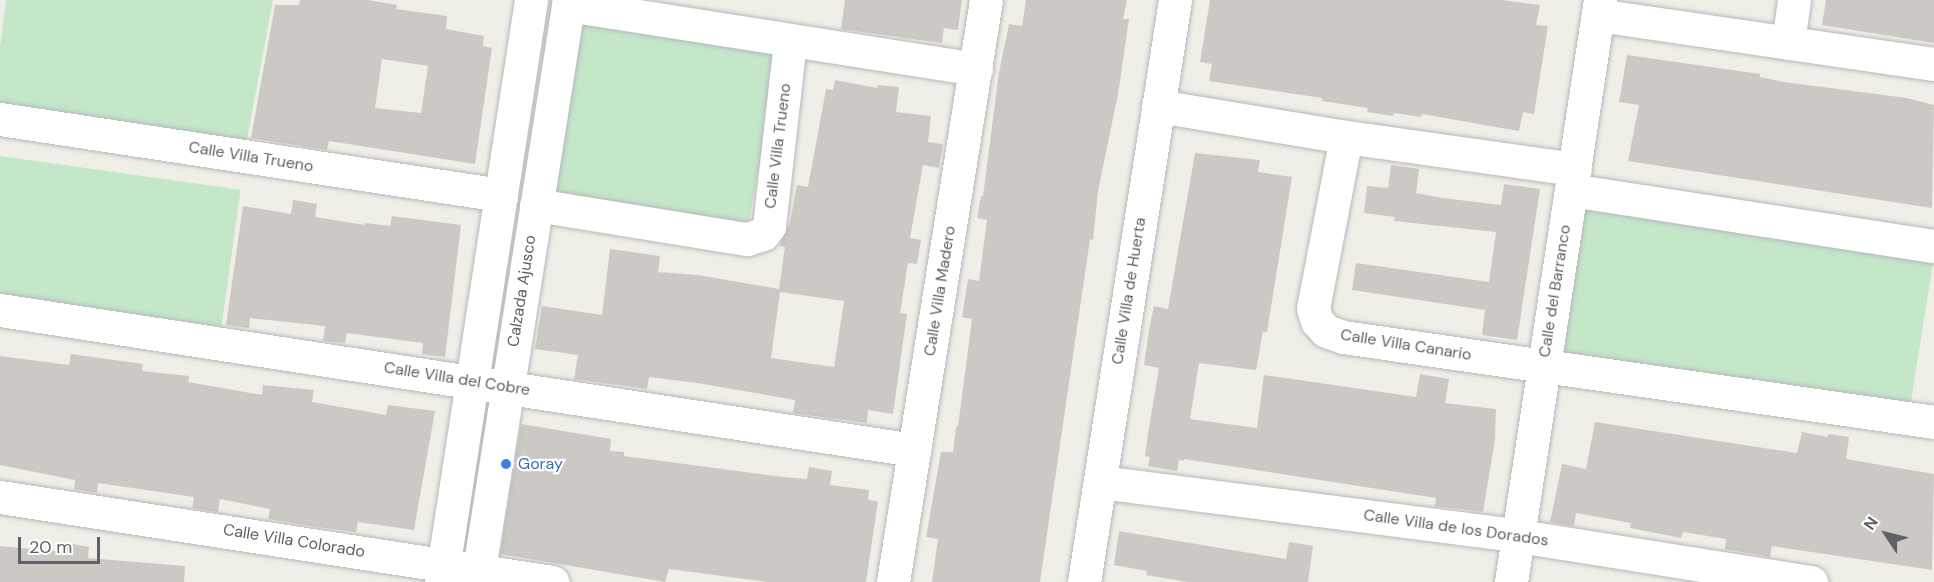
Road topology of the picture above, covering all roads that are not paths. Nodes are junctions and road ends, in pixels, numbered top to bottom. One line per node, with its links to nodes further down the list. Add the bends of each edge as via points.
1 (986, 0): 10 (street, Calle Villa Madero)
2 (1174, 0): 11 (street, Calle Villa de Huerta)
3 (1794, 0): 8 (street)
4 (526, 1): 14 (street)
5 (568, 2): 7 (street); 15 (street, Calzada Ajusco)
6 (1599, 8): 8 (street); 16 (street, Calle del Barranco)
7 (790, 42): 10 (street); 18 (street, Calle Villa Trueno, via 769,226 763,234 747,239)
8 (1788, 43): 9 (street)
9 (1934, 64)
10 (976, 69): 25 (street, Calle Villa Madero)
11 (1158, 106): 13 (street); 26 (street, Calle Villa de Huerta)
12 (0, 118): 17 (street, Calle Villa Trueno)
13 (1346, 137): 16 (street); 21 (street, Calle Villa Canario, via 1312,308 1317,321 1326,331 1343,337)
14 (508, 148): 15 (street); 17 (street)
15 (545, 151): 18 (street, Calzada Ajusco)
16 (1573, 179): 19 (street); 21 (street, Calle del Barranco)
17 (501, 195): 22 (street)
18 (536, 205): 23 (street, Calzada Ajusco)
19 (1934, 246)
20 (0, 310): 22 (street, Calle Villa del Cobre)
21 (1543, 366): 24 (street, Calle Villa Canario); 28 (street, Calle del Barranco)
22 (473, 380): 23 (street, Calle Villa del Cobre); 29 (street)
23 (507, 387): 25 (street, Calle Villa del Cobre); 30 (street, Calzada Ajusco)
24 (1934, 422)
25 (914, 450): 32 (street, Calle Villa Madero)
26 (1100, 482): 28 (street, Calle Villa de los Dorados); 33 (street, Calle Villa de Huerta)
27 (0, 497): 29 (street, Calle Villa Colorado)
28 (1519, 536): 34 (street, Calle del Barranco); 35 (street, Calle Villa de los Dorados)
29 (443, 573): 30 (street, Calle Villa Colorado)
30 (478, 577): 31 (street, Calle Villa Colorado)
31 (552, 582)
32 (893, 582)
33 (1084, 582)
34 (1511, 582)
35 (1811, 582)

